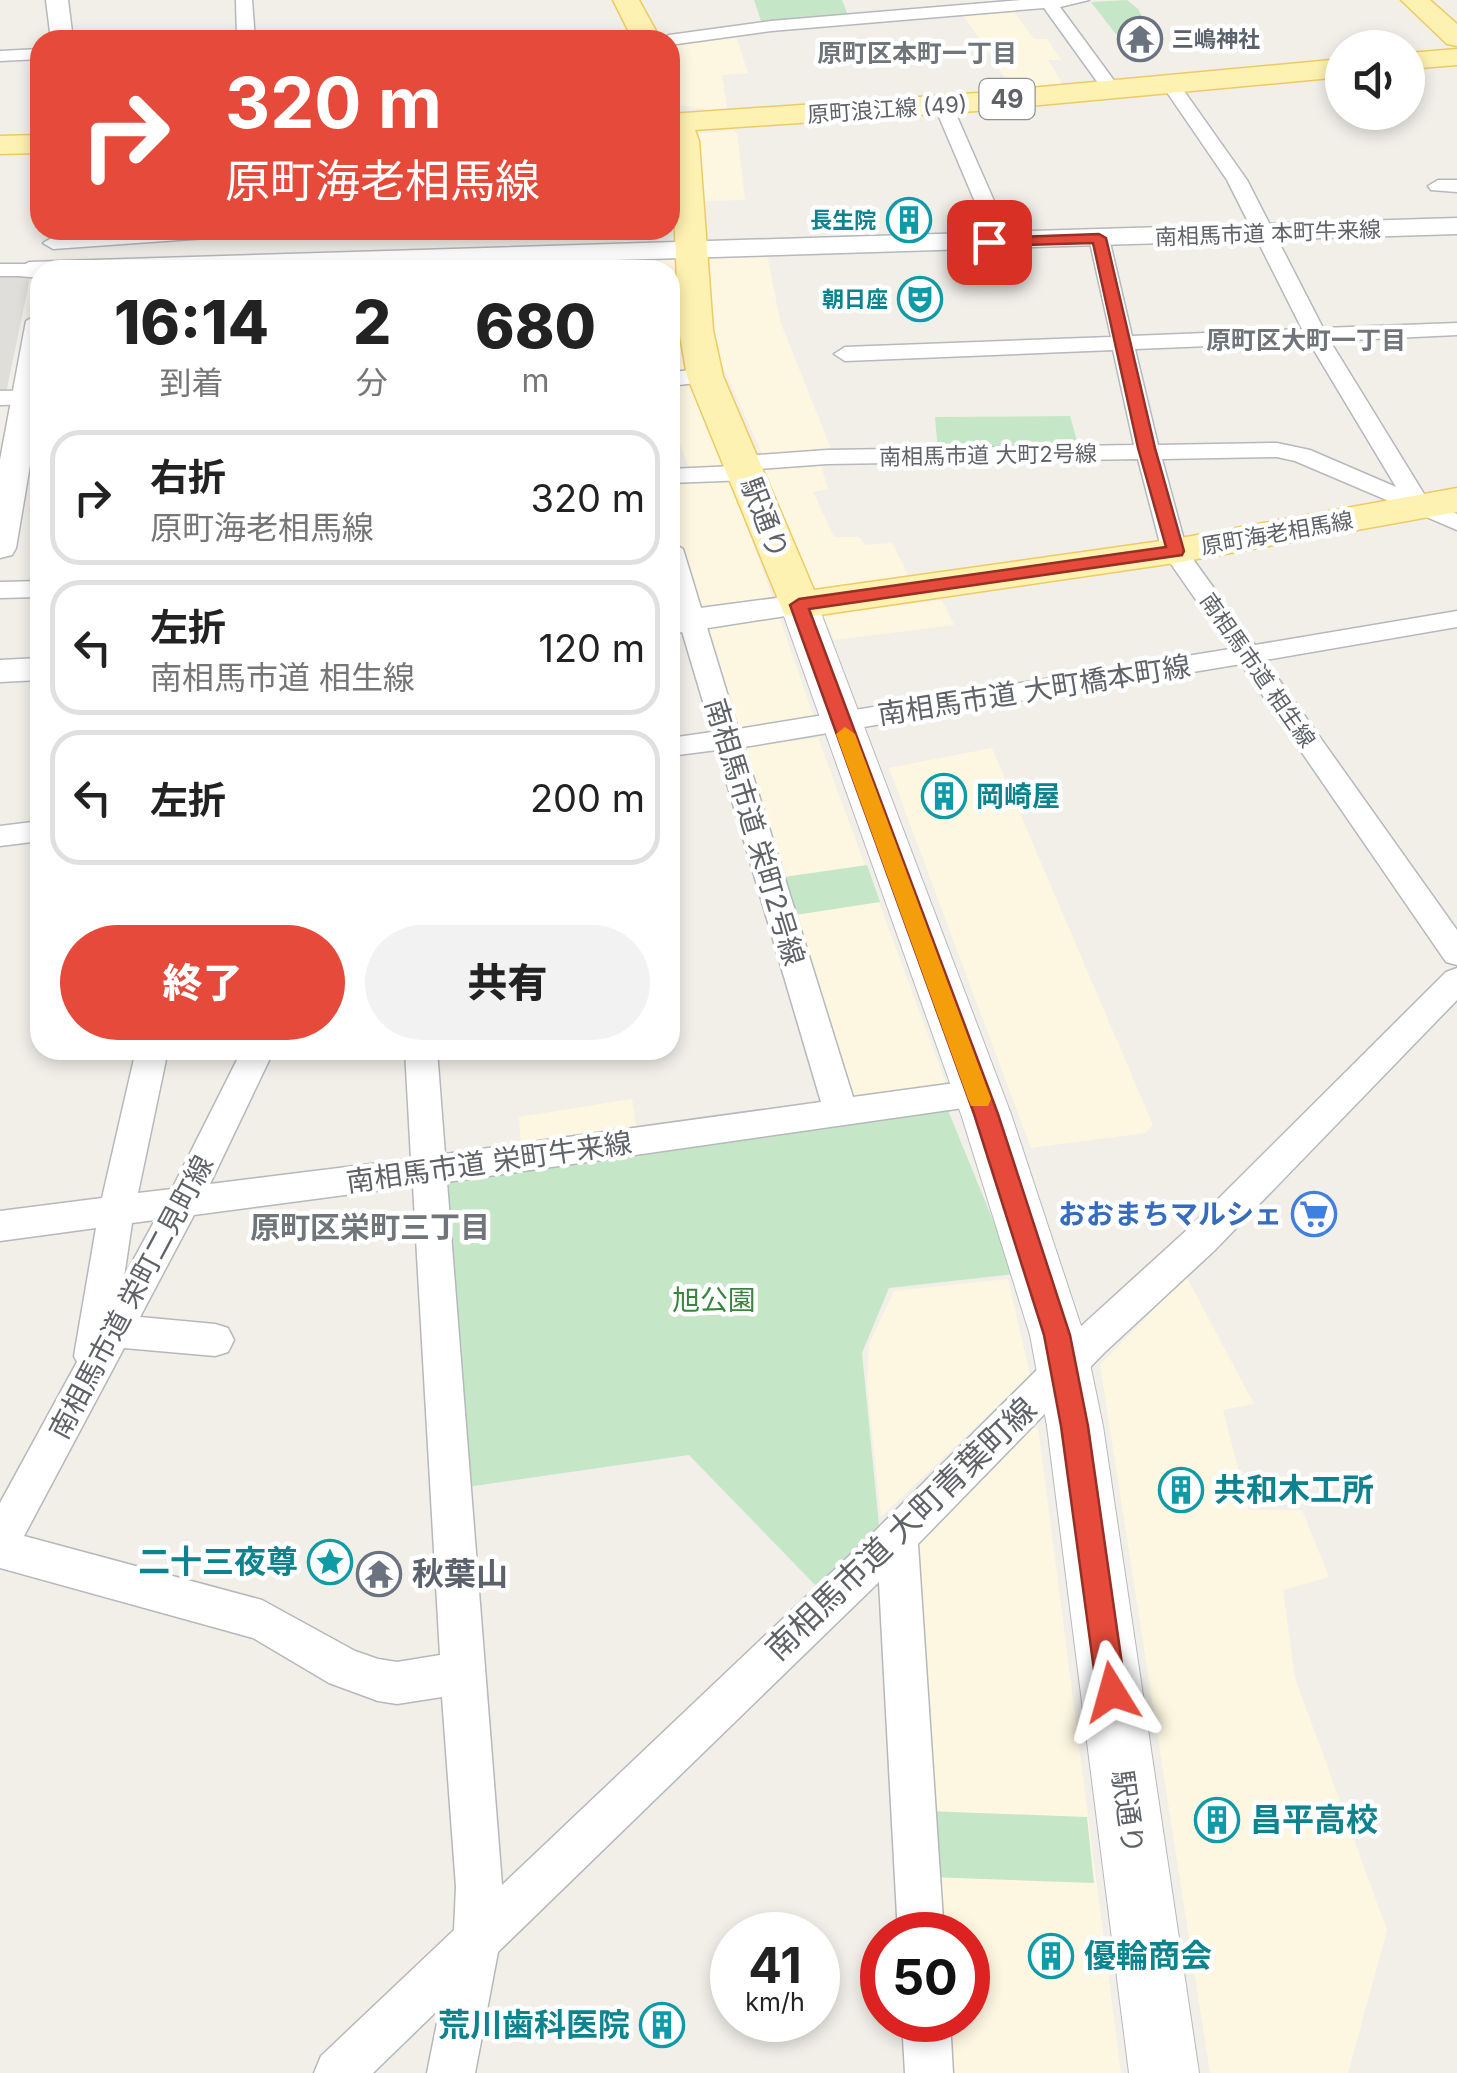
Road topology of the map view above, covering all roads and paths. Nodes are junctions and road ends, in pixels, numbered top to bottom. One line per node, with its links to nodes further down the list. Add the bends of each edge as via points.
1 (57, 0): 9 (street)
2 (244, 0): 10 (street)
3 (626, 0): 11 (main road)
4 (846, 0): 8 (street)
5 (1081, 0): 7 (street)
6 (1414, 0): 12 (main road)
7 (1048, 1): 8 (street); 20 (street)
8 (854, 19): 13 (street)
9 (61, 30)
10 (246, 30)
11 (642, 30)
12 (1457, 38)
13 (680, 39)
14 (30, 54): 15 (street)
15 (0, 56)
16 (1457, 57): 17 (main road)
17 (1425, 60)
18 (1325, 70): 19 (main road, 原町浪江線 (49) / 49)
19 (1170, 85): 20 (main road, 原町浪江線 (49) / 49); 27 (street, via 1221,155)
20 (1112, 90): 21 (main road, 原町浪江線 (49) / 49)
21 (944, 104): 22 (main road, 原町浪江線 (49) / 49); 30 (street)
22 (680, 122)
23 (680, 136): 31 (main road, 駅通り)
24 (30, 144): 25 (main road)
25 (0, 145)
26 (1457, 226): 27 (street, 南相馬市道 本町牛来線)
27 (1264, 233): 28 (street, 南相馬市道 本町牛来線); 38 (street)
28 (1099, 238): 30 (street, 南相馬市道 本町牛来線); 39 (street, 南相馬市道 相生線)
29 (163, 240): 32 (street)
30 (1002, 242): 31 (street, 南相馬市道 本町牛来線)
31 (692, 252): 34 (street, 南相馬市道 本町牛来線); 42 (main road, 駅通り, via 696,330)
32 (47, 256): 33 (street, 南相馬市道 本町牛来線)
33 (132, 260)
34 (473, 260)
35 (30, 261): 36 (street, 南相馬市道 本町牛来線)
36 (0, 270)
37 (1457, 329): 38 (street)
38 (1315, 334): 39 (street); 47 (street)
39 (1122, 342): 40 (street); 44 (street, 南相馬市道 相生線)
40 (845, 354)
41 (30, 364): 43 (street)
42 (688, 377): 45 (main road, 駅通り)
43 (22, 398): 50 (street)
44 (1148, 452): 45 (street, 南相馬市道 大町2号線, via 827,457); 47 (street, 南相馬市道 大町2号線, via 1292,451); 51 (street, 南相馬市道 相生線)
45 (746, 468): 46 (street, 南相馬市道 大町2号線); 54 (main road, 駅通り)
46 (680, 475)
47 (1430, 505): 48 (street, 南相馬市道 大町2号線); 49 (street, via 1418,516); 51 (main road, 原町海老相馬線)
48 (1457, 523)
49 (1457, 545)
50 (0, 548)
51 (1176, 551): 54 (main road, 原町海老相馬線); 57 (street, 南相馬市道 相生線)
52 (30, 589): 53 (street)
53 (0, 590)
54 (799, 605): 56 (street); 60 (main road, 駅通り)
55 (1457, 620): 57 (street, 南相馬市道 大町橋本町線)
56 (680, 621): 61 (street, 南相馬市道 栄町2号線)
57 (1246, 656): 60 (street, 南相馬市道 大町橋本町線); 65 (street, 南相馬市道 相生線)
58 (30, 670): 59 (street)
59 (0, 671)
60 (841, 723): 61 (street, 南相馬市道 大町橋本町線); 70 (main road, 駅通り)
61 (728, 740): 62 (street, 南相馬市道 大町橋本町線); 71 (street, 南相馬市道 栄町2号線)
62 (680, 746)
63 (30, 833): 64 (street)
64 (0, 836)
65 (1457, 954)
66 (1457, 980): 78 (street, 南相馬市道 大町青葉町線)
67 (150, 1060): 74 (street)
68 (253, 1060): 73 (street, 南相馬市道 栄町二見町線)
69 (422, 1060): 72 (street)
70 (977, 1093): 71 (street, 南相馬市道 栄町牛来線); 78 (main road, 駅通り)
71 (841, 1114): 72 (street, 南相馬市道 栄町牛来線)
72 (431, 1170): 73 (street, 南相馬市道 栄町牛来線); 82 (street)
73 (183, 1202): 74 (street, 南相馬市道 栄町牛来線); 76 (street, 南相馬市道 栄町二見町線)
74 (118, 1210): 75 (street, 南相馬市道 栄町牛来線); 79 (street)
75 (0, 1226)
76 (114, 1331): 77 (street); 79 (street, 南相馬市道 栄町二見町線)
77 (215, 1340)
78 (1065, 1370): 80 (street, 南相馬市道 大町青葉町線); 89 (main road, 駅通り)
79 (90, 1376): 81 (street, 南相馬市道 栄町二見町線)
80 (897, 1537): 83 (street); 84 (street, 南相馬市道 大町青葉町線)
81 (1, 1540): 82 (street, via 262,1620 378,1680)
82 (462, 1673): 84 (street)
83 (920, 1912)
84 (477, 1938): 86 (street, 南相馬市道 大町青葉町線); 87 (street)
85 (927, 2042): 88 (street)
86 (338, 2073)
87 (451, 2073)
88 (929, 2073)
89 (1164, 2073)

